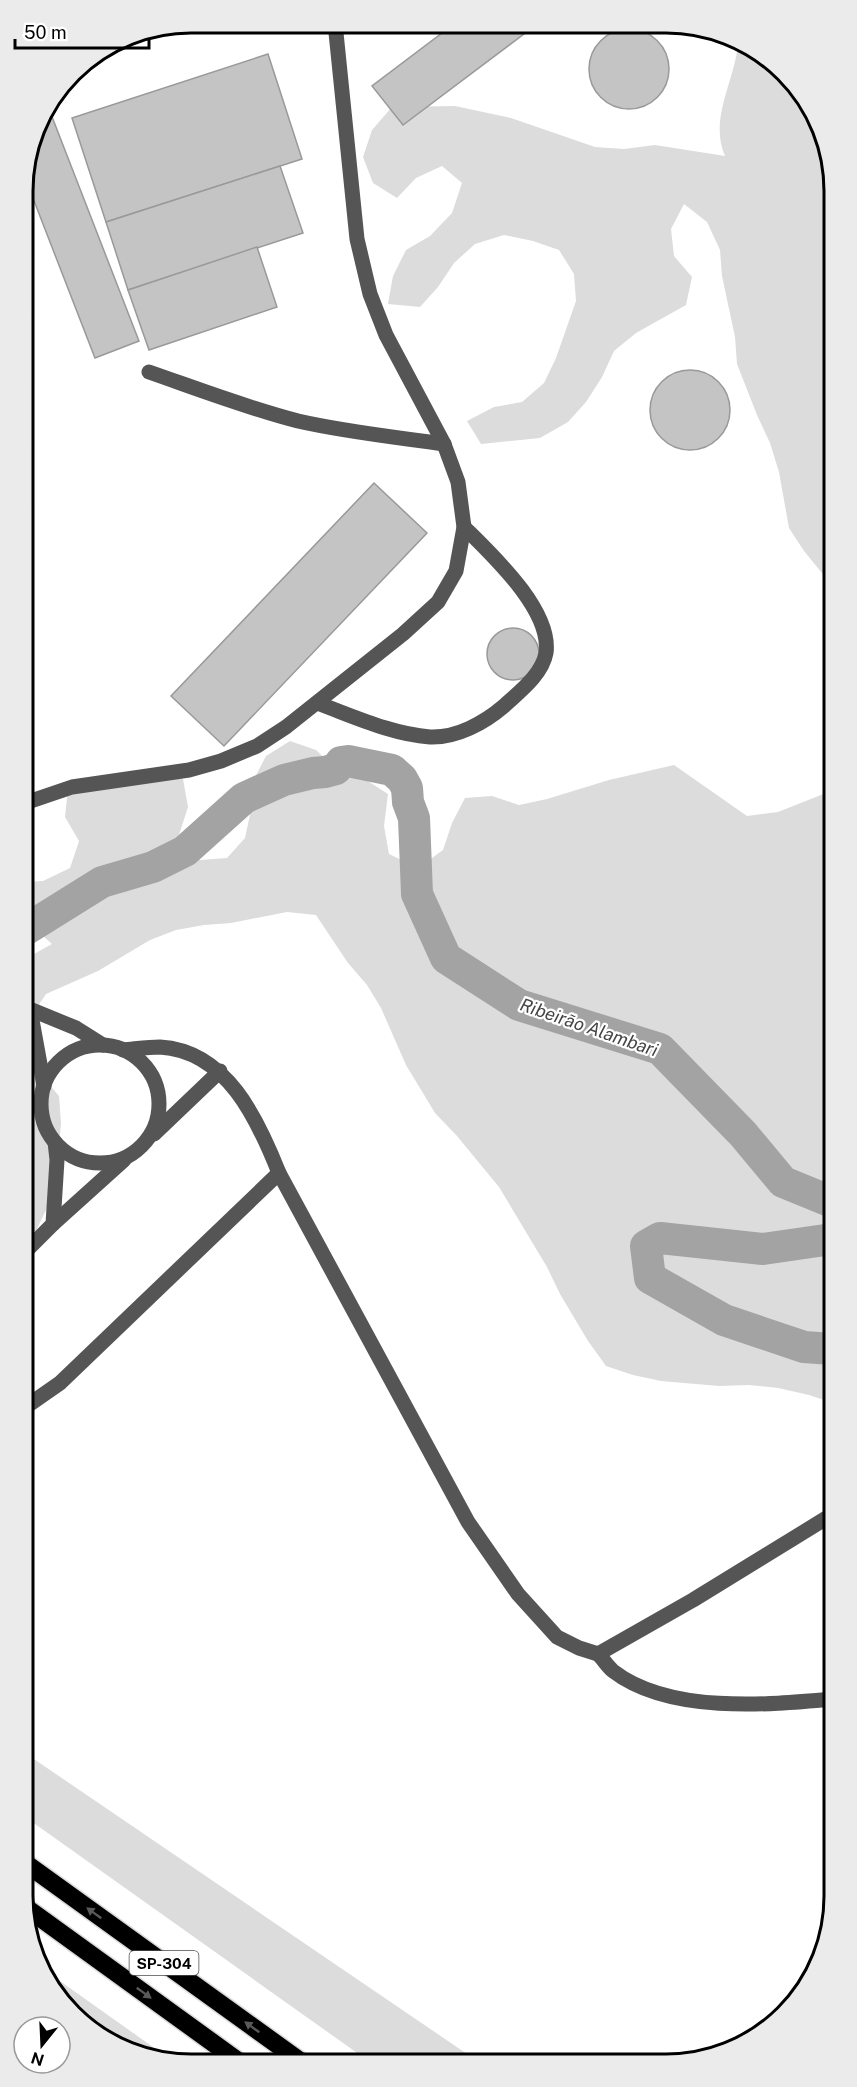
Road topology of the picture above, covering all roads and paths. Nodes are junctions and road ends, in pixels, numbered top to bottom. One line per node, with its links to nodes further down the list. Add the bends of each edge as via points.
1 (336, 33): 3 (street, via 357,239 370,294 386,335)
2 (149, 372): 3 (street, via 298,421)
3 (444, 444): 4 (street, via 458,482)
4 (464, 527): 5 (street, via 456,571 438,602); 5 (street, via 504,567 528,598 543,627 546,654 537,674 490,717 459,733 431,737 394,730)
5 (317, 703): 6 (street, via 257,746 221,761 189,770 72,787)
6 (33, 800)
7 (33, 1010): 9 (street, via 76,1028)
8 (33, 1031): 12 (street)
9 (103, 1045): 10 (street); 12 (street, via 84,1047 66,1056 52,1069)
10 (123, 1050): 11 (street, via 161,1047 191,1055); 13 (street, via 141,1062 154,1079 160,1100 157,1121)
11 (220, 1071): 13 (street); 16 (street, via 258,1124)
12 (44, 1086): 14 (street, via 41,1106 45,1125)
13 (148, 1140): 15 (street)
14 (55, 1142): 15 (street, via 81,1160 114,1162); 17 (street)
15 (130, 1156): 17 (street)
16 (279, 1173): 19 (street, via 60,1383); 21 (street, via 468,1522 518,1594 557,1637)
17 (53, 1224): 18 (street)
18 (33, 1244)
19 (33, 1402)
20 (824, 1520): 21 (street)
21 (598, 1654): 22 (street, via 628,1680 666,1695 736,1705)
22 (824, 1700)
23 (33, 1869): 26 (highway, SP-304, one-way to 23)
24 (34, 1913): 25 (highway, SP-304, one-way to 25)
25 (228, 2054)
26 (290, 2054)

